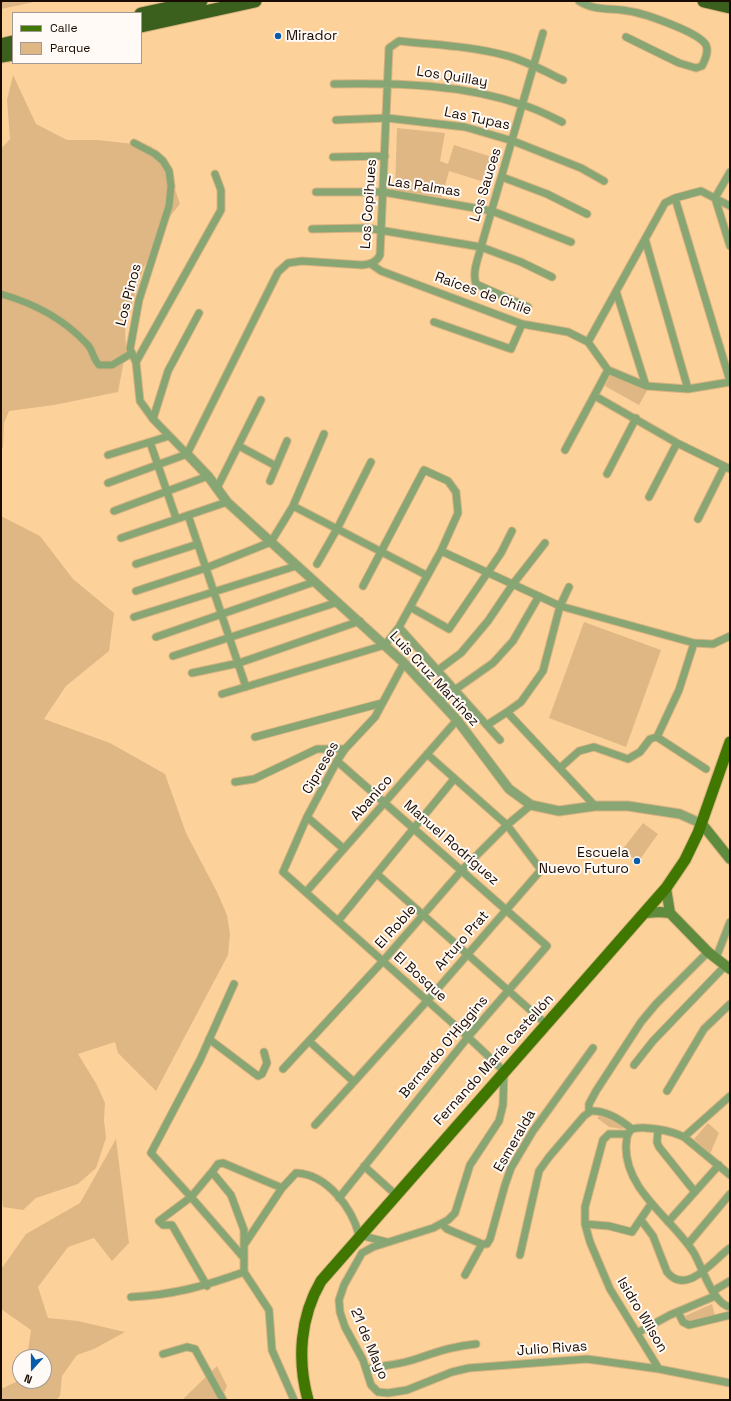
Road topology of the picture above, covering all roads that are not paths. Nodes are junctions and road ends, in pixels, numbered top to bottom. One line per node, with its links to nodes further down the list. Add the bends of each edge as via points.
1 (201, 1): 6 (highway)
2 (255, 1): 7 (highway)
3 (579, 1): 9 (street, via 592,7 641,14 670,24 702,40 707,46 707,53 702,66 690,67)
4 (704, 1): 5 (highway)
5 (730, 7)
6 (142, 14)
7 (142, 26)
8 (543, 33): 14 (street, Los Sauces)
9 (626, 37)
10 (12, 42): 11 (highway)
11 (1, 45)
12 (12, 54): 13 (highway)
13 (1, 56)
14 (534, 65): 15 (street, Los Copihues); 16 (street, Los Copihues, via 505,55 474,49 399,41 389,48); 18 (street, Los Sauces)
15 (564, 80)
16 (389, 83): 17 (street, Los Quillay); 18 (street, Los Quillay, via 457,89); 19 (street, Los Copihues)
17 (334, 84)
18 (524, 105): 21 (street, Los Quillay); 22 (street, Los Sauces)
19 (387, 118): 20 (street, Las Tupas); 22 (street, Las Tupas, via 465,127); 24 (street, Los Copihues)
20 (336, 120)
21 (562, 122)
22 (513, 140): 28 (street, Los Sauces); 29 (street, Las Tupas, via 581,168)
23 (134, 143): 52 (street, Los Pinos, via 163,161 169,171 171,186 169,206 139,300 130,344)
24 (385, 156): 25 (street); 31 (street, Los Copihues)
25 (333, 157)
26 (730, 172): 33 (street)
27 (215, 174): 53 (street, via 221,190 221,210)
28 (502, 177): 35 (street, Los Sauces); 36 (street, via 547,194)
29 (604, 181)
30 (316, 192): 31 (street, Las Palmas)
31 (384, 192): 35 (street, Las Palmas); 38 (street, Los Copihues)
32 (675, 198): 33 (street, via 701,191); 39 (street, via 662,206); 55 (street)
33 (715, 198): 34 (street); 41 (street)
34 (730, 206)
35 (492, 212): 40 (street, Las Palmas); 42 (street, Los Sauces)
36 (587, 214)
37 (312, 230): 38 (street, via 367,228)
38 (382, 231): 42 (street); 43 (street, Los Copihues, via 380,255)
39 (644, 239): 45 (street); 57 (street)
40 (571, 242)
41 (730, 246)
42 (481, 247): 44 (street); 47 (street, Los Sauces, via 475,269 476,284)
43 (371, 264): 50 (street, Raíces de Chile, via 381,271); 69 (street, Los Copihues, via 302,260 288,263 278,272)
44 (552, 277)
45 (616, 291): 51 (street); 56 (street)
46 (1, 294): 52 (street, via 29,303 50,314 88,346 99,365 112,365)
47 (528, 307)
48 (200, 313): 61 (street, via 168,371)
49 (434, 322): 50 (street, via 511,349)
50 (522, 324): 51 (street, Raíces de Chile, via 568,332)
51 (588, 342): 54 (street, Raíces de Chile)
52 (132, 354): 53 (street, Los Pinos)
53 (136, 362): 61 (street, Los Pinos, via 140,401)
54 (608, 370): 56 (street); 58 (street)
55 (730, 381): 57 (street)
56 (646, 386): 57 (street)
57 (688, 389)
58 (595, 396): 60 (street); 68 (street)
59 (261, 400): 67 (street)
60 (636, 418): 66 (street); 75 (street)
61 (153, 419): 63 (street, Los Pinos)
62 (324, 434): 83 (street)
63 (169, 436): 65 (street); 69 (street, Los Pinos)
64 (287, 441): 73 (street)
65 (150, 442): 70 (street); 72 (street)
66 (677, 443): 74 (street); 81 (street)
67 (239, 446): 73 (street); 79 (street)
68 (565, 450)
69 (187, 454): 72 (street); 76 (street, Luis Cruz Martínez)
70 (108, 455)
71 (371, 462): 88 (street)
72 (159, 466): 78 (street); 80 (street)
73 (276, 466): 77 (street)
74 (727, 468): 87 (street)
75 (607, 474)
76 (208, 476): 79 (street, Luis Cruz Martínez); 80 (street)
77 (270, 481)
78 (108, 483)
79 (217, 488): 82 (street, Luis Cruz Martínez)
80 (168, 492): 84 (street); 86 (street)
81 (649, 497)
82 (227, 502): 85 (street); 91 (street, Luis Cruz Martínez)
83 (293, 506): 88 (street); 91 (street)
84 (114, 511)
85 (188, 515): 86 (street); 93 (street)
86 (176, 518): 90 (street)
87 (698, 519)
88 (337, 529): 94 (street); 97 (street)
89 (512, 531): 100 (street, via 501,553)
90 (122, 538)
91 (271, 542): 98 (street, Luis Cruz Martínez); 99 (street)
92 (545, 543): 103 (street)
93 (198, 544): 96 (street); 99 (street)
94 (381, 551): 95 (street, via 424,470 448,481 456,492 458,512); 101 (street); 104 (street)
95 (441, 551): 100 (street); 101 (street)
96 (136, 564)
97 (316, 564)
98 (296, 566): 102 (street, Luis Cruz Martínez); 107 (street)
99 (206, 568): 106 (street); 107 (street)
100 (487, 572): 103 (street); 111 (street, via 449,629)
101 (426, 575): 111 (street)
102 (314, 582): 109 (street, Luis Cruz Martínez); 112 (street)
103 (513, 584): 108 (street); 124 (street, via 488,621 461,653)
104 (363, 586)
105 (569, 587): 110 (street)
106 (136, 591)
107 (214, 592): 112 (street); 113 (street)
108 (539, 596): 110 (street); 128 (street, via 513,641 494,663)
109 (338, 602): 114 (street, Luis Cruz Martínez); 118 (street)
110 (560, 606): 119 (street); 132 (street, via 543,671 520,702)
111 (410, 607): 115 (street)
112 (222, 614): 117 (street); 118 (street)
113 (134, 617)
114 (360, 621): 120 (street, Luis Cruz Martínez); 122 (street)
115 (399, 627): 120 (street); 124 (street)
116 (730, 636): 119 (street, via 713,644)
117 (156, 637)
118 (230, 638): 121 (street); 122 (street)
119 (694, 643): 136 (street, via 679,690)
120 (385, 645): 123 (street, Luis Cruz Martínez); 127 (street)
121 (173, 656)
122 (239, 663): 125 (street); 127 (street)
123 (404, 663): 126 (street, Luis Cruz Martínez); 131 (street, Cipreses)
124 (436, 671): 126 (street); 128 (street)
125 (192, 673)
126 (422, 682): 130 (street, Luis Cruz Martínez)
127 (246, 687): 129 (street)
128 (454, 690): 130 (street); 134 (street)
129 (222, 694)
130 (439, 701): 133 (street, Luis Cruz Martínez)
131 (382, 703): 135 (street); 139 (street, Cipreses, via 375,717)
132 (507, 712): 134 (street); 142 (street)
133 (456, 720): 140 (street, Abanico); 147 (street, Luis Cruz Martínez, via 509,789)
134 (486, 725): 137 (street)
135 (255, 737)
136 (658, 737): 142 (street, via 650,739 640,752 628,759 594,747 579,750); 143 (street)
137 (500, 740)
138 (730, 742): 150 (main road, Fernando María Castellón)
139 (344, 749): 141 (street, Cipreses); 145 (street, via 317,750 254,779)
140 (426, 754): 144 (street); 146 (street, Abanico)
141 (337, 761): 146 (street, Manuel Rodríguez); 149 (street, Cipreses)
142 (560, 768): 148 (street)
143 (706, 768)
144 (454, 779): 151 (street); 152 (street)
145 (235, 782)
146 (385, 803): 152 (street, Manuel Rodríguez); 153 (street, Abanico)
147 (531, 805): 148 (street, Luis Cruz Martínez, via 559,811); 151 (street, El Roble)
148 (595, 806): 150 (street, Luis Cruz Martínez, via 628,806 680,814)
149 (307, 817): 153 (street); 156 (street, Cipreses)
150 (702, 824): 154 (main road); 158 (main road, Fernando María Castellón, via 685,860)
151 (507, 825): 155 (street, El Roble); 160 (street, Arturo Prat, via 541,870)
152 (414, 828): 155 (street, Manuel Rodríguez); 157 (street)
153 (344, 849): 159 (street, Abanico)
154 (730, 859)
155 (462, 870): 160 (street, Manuel Rodríguez); 163 (street, El Roble)
156 (283, 872): 159 (street, El Bosque)
157 (377, 874): 163 (street); 164 (street)
158 (666, 888): 161 (main road, Fernando María Castellón); 162 (main road)
159 (306, 892): 164 (street, El Bosque)
160 (506, 910): 166 (street, Manuel Rodríguez); 167 (street, Arturo Prat)
161 (646, 913): 162 (main road); 175 (main road, Fernando María Castellón)
162 (670, 913): 168 (main road)
163 (424, 915): 167 (street); 169 (street, El Roble)
164 (338, 921): 169 (street, El Bosque)
165 (730, 922): 168 (street)
166 (547, 946): 172 (street, Bernardo O'Higgins)
167 (467, 954): 172 (street); 173 (street, Arturo Prat)
168 (712, 955): 170 (main road); 188 (street, via 641,1022 604,1076 591,1100)
169 (383, 961): 173 (street, El Bosque); 178 (street, El Roble)
170 (728, 968): 181 (street, via 653,1040)
171 (234, 984): 177 (street)
172 (508, 990): 175 (street); 176 (street, Bernardo O'Higgins)
173 (427, 1001): 176 (street, El Bosque); 184 (street, Arturo Prat)
174 (730, 1004): 185 (street, via 704,1028)
175 (546, 1024): 183 (main road, Fernando María Castellón)
176 (468, 1037): 183 (street, El Bosque); 194 (street, Bernardo O'Higgins)
177 (209, 1039): 180 (street, via 258,1076 262,1074 267,1063); 201 (street, via 151,1153)
178 (309, 1041): 182 (street, El Roble); 184 (street)
179 (593, 1048): 210 (street, Esmeralda, via 533,1131 511,1168 492,1235 487,1244)
180 (264, 1052)
181 (634, 1065)
182 (283, 1069)
183 (504, 1071): 199 (main road, Fernando María Castellón); 206 (street, 21 de Mayo, via 501,1116 470,1165 455,1212)
184 (354, 1082): 189 (street, Arturo Prat)
185 (667, 1091)
186 (730, 1096): 187 (street)
187 (727, 1104): 192 (street)
188 (589, 1112): 191 (street, via 603,1112 621,1121); 214 (street, via 539,1171)
189 (315, 1125)
190 (658, 1130): 191 (street, Isidro Wilson, via 637,1128); 192 (street, Isidro Wilson, via 674,1132); 198 (street, via 659,1147)
191 (629, 1132): 203 (street, via 626,1151 629,1165); 207 (street, Isidro Wilson, via 609,1134 603,1140 585,1207)
192 (684, 1137): 193 (street)
193 (718, 1165): 196 (street); 198 (street)
194 (364, 1166): 199 (street); 202 (street, Bernardo O'Higgins)
195 (212, 1172): 197 (street, via 218,1164 223,1163); 201 (street); 212 (street, via 231,1195 244,1230)
196 (730, 1175)
197 (282, 1188): 202 (street, via 296,1173 304,1174 325,1185); 212 (street)
198 (695, 1192): 205 (street)
199 (395, 1194): 208 (main road, Fernando María Castellón)
200 (730, 1194): 211 (street)
201 (191, 1197): 215 (street); 220 (street, via 159,1221 163,1225 172,1225)
202 (339, 1198): 208 (street, via 352,1214)
203 (651, 1204): 204 (street); 205 (street)
204 (641, 1220): 207 (street, via 632,1232 609,1226); 217 (street, via 652,1236 670,1276 687,1279)
205 (668, 1222): 211 (street)
206 (442, 1224): 209 (street, 21 de Mayo); 210 (street, via 447,1229)
207 (585, 1224): 226 (street, Isidro Wilson, via 610,1289)
208 (359, 1235): 209 (street); 235 (main road, Fernando María Castellón, via 321,1281 306,1313 302,1362)
209 (390, 1242): 229 (street, 21 de Mayo, via 362,1253 339,1300 345,1327)
210 (482, 1244): 218 (street, Esmeralda)
211 (688, 1244): 217 (street)
212 (244, 1246): 215 (street)
213 (730, 1248): 217 (street)
214 (520, 1255)
215 (244, 1258): 216 (street)
216 (244, 1272): 220 (street); 234 (street, via 269,1310 272,1350)
217 (704, 1272): 221 (street)
218 (464, 1275)
219 (730, 1281): 221 (street)
220 (207, 1286): 222 (street, via 160,1296)
221 (714, 1293): 223 (street, via 722,1304); 224 (street)
222 (131, 1297)
223 (730, 1307): 225 (street)
224 (678, 1312): 225 (street, via 683,1322 689,1325); 226 (street)
225 (730, 1315)
226 (637, 1333): 230 (street, Isidro Wilson)
227 (476, 1344): 229 (street, via 457,1346 408,1361)
228 (163, 1354): 233 (street, via 187,1348 195,1349)
229 (366, 1369): 232 (street, 21 de Mayo, via 370,1386)
230 (659, 1369): 231 (street, Julio Rivas); 232 (street, Julio Rivas, via 595,1359 572,1359 469,1368 407,1390)
231 (730, 1383)
232 (378, 1392)
233 (223, 1400)
234 (294, 1400)
235 (308, 1400)

